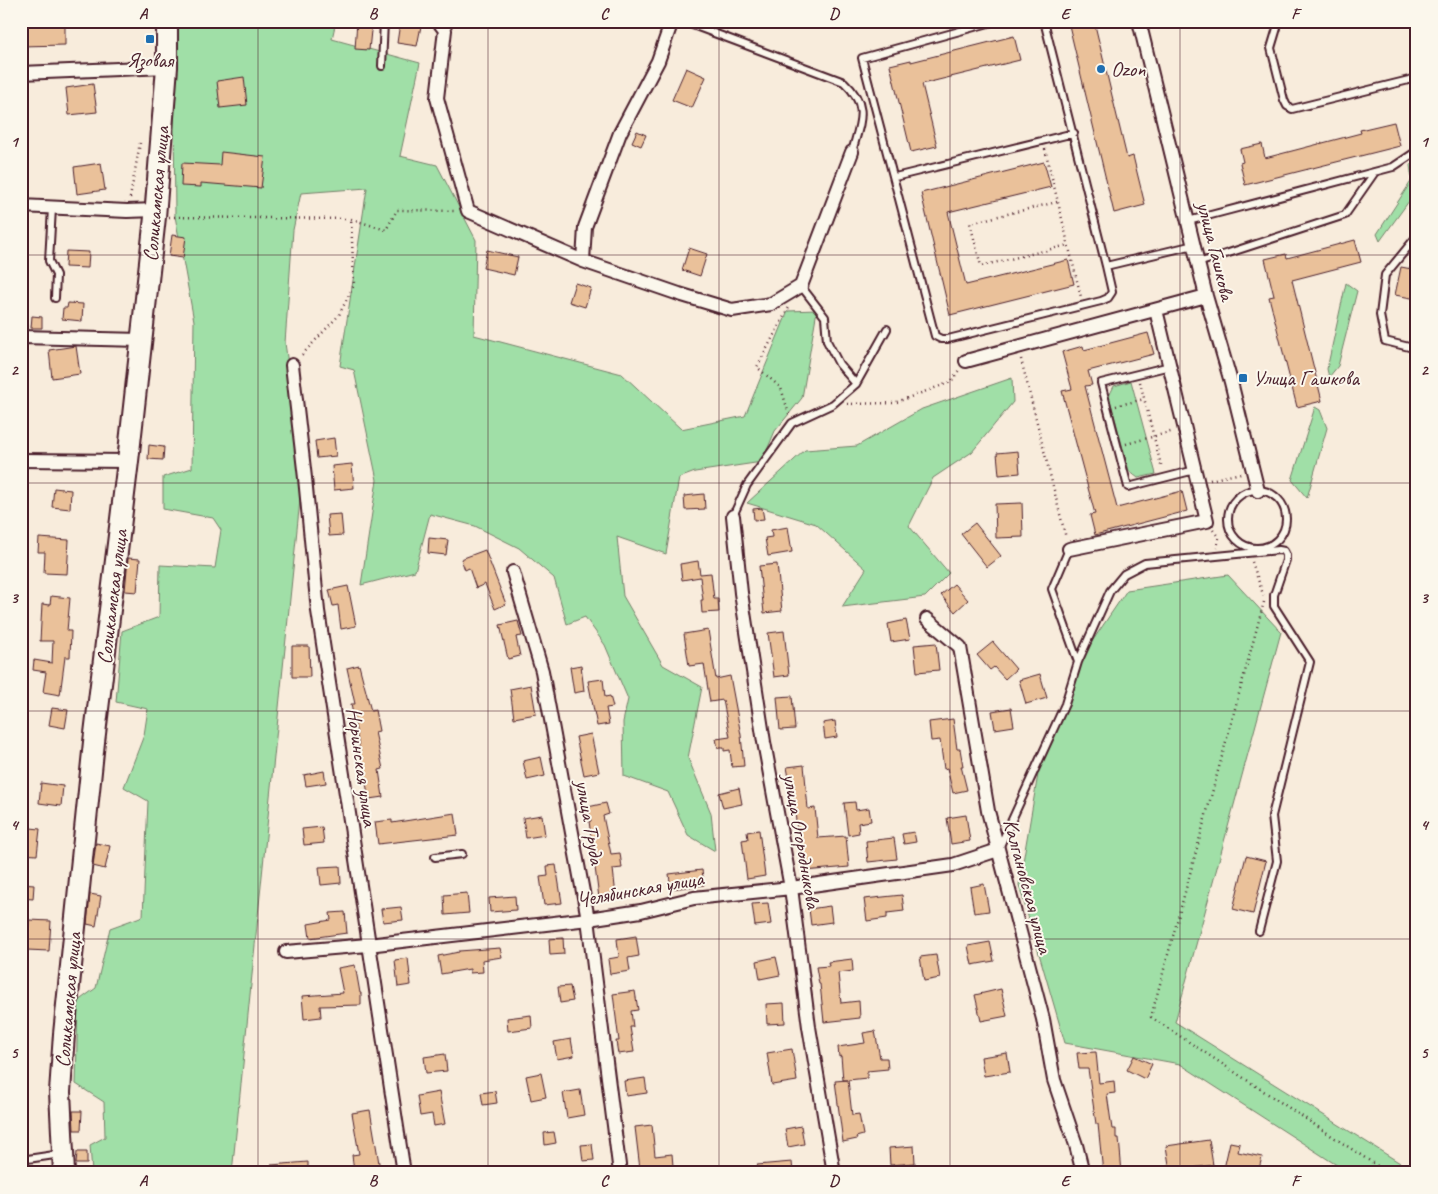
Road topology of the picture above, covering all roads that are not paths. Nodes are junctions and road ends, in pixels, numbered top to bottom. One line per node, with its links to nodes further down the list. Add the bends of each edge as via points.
1 (167, 21): 10 (main road, Соликамская улица)
2 (384, 21): 11 (lane)
3 (438, 21): 25 (street, via 445,30 437,98 468,211)
4 (672, 21): 25 (street, via 658,61 620,134 585,227)
5 (682, 21): 16 (lane, via 844,82 862,106)
6 (996, 21): 18 (lane, via 862,58)
7 (1044, 21): 14 (lane)
8 (1139, 21): 22 (street, улица Гашкова)
9 (1275, 21): 13 (lane, via 1277,28 1271,48 1284,100 1292,109)
10 (167, 66): 12 (street); 21 (main road, Соликамская улица)
11 (382, 66)
12 (21, 73)
13 (1417, 78)
14 (1074, 133): 18 (lane); 27 (lane)
15 (1417, 151): 17 (lane, via 1393,167)
16 (852, 152): 28 (street)
17 (1375, 172): 22 (lane); 26 (lane, via 1345,215)
18 (894, 177): 27 (lane, via 935,336 941,340 1108,298 1112,292)
19 (21, 206): 20 (street)
20 (52, 208): 21 (street); 30 (lane, via 49,261 56,275)
21 (156, 213): 34 (main road, Соликамская улица)
22 (1188, 221): 24 (street, улица Гашкова)
23 (1417, 236): 35 (lane, via 1385,275 1380,315 1385,341)
24 (1194, 244): 26 (street, улица Гашкова); 27 (lane)
25 (583, 260): 28 (street, via 732,310 771,304)
26 (1198, 263): 29 (street, улица Гашкова)
27 (1106, 266)
28 (801, 286): 39 (lane, via 825,317 826,341)
29 (1206, 296): 31 (street); 43 (street, улица Гашкова)
30 (55, 298)
31 (1156, 310): 36 (street); 38 (street)
32 (887, 328): 39 (lane)
33 (21, 337): 34 (street)
34 (141, 340): 41 (main road, Соликамская улица)
35 (1417, 349)
36 (966, 361)
37 (292, 365): 55 (street, Норинская улица, via 318,611)
38 (1170, 366): 42 (street); 42 (lane, via 1102,384 1128,487)
39 (856, 384): 44 (lane, via 833,404 792,423 747,485)
40 (21, 460): 41 (street)
41 (128, 461): 58 (main road, Соликамская улица, via 94,742 65,1024 60,1092)
42 (1195, 470): 45 (street, via 1207,521)
43 (1258, 491): 43 (lane, via 1240,496 1229,513 1229,523 1238,540 1256,548 1275,543 1285,528 1286,519 1285,511 1275,496)
44 (733, 516): 52 (street, улица Огородникова, via 741,593 764,742)
45 (1069, 550): 48 (lane, via 1052,589)
46 (513, 572): 53 (street, улица Труда, via 542,671)
47 (927, 619): 49 (street, Калгановская улица, via 960,647 988,811)
48 (1078, 662): 49 (lane, via 1065,704); 54 (lane, via 1110,590 1124,574 1145,563 1284,552 1286,555 1274,595 1274,606 1310,662 1272,816 1277,860)
49 (998, 850): 52 (street, Челябинская улица, via 954,865); 62 (street, Калгановская улица, via 1042,1019 1054,1080)
50 (462, 854): 51 (lane)
51 (435, 857)
52 (791, 888): 53 (street, Челябинская улица, via 694,898); 61 (street, улица Огородникова)
53 (588, 919): 55 (street, Челябинская улица); 60 (street, улица Труда)
54 (1259, 931)
55 (368, 944): 56 (street, Челябинская улица); 59 (street, Норинская улица)
56 (286, 952)
57 (21, 1160): 58 (lane)
58 (63, 1163)
59 (404, 1173)
60 (620, 1173)
61 (834, 1173)
62 (1083, 1173)

